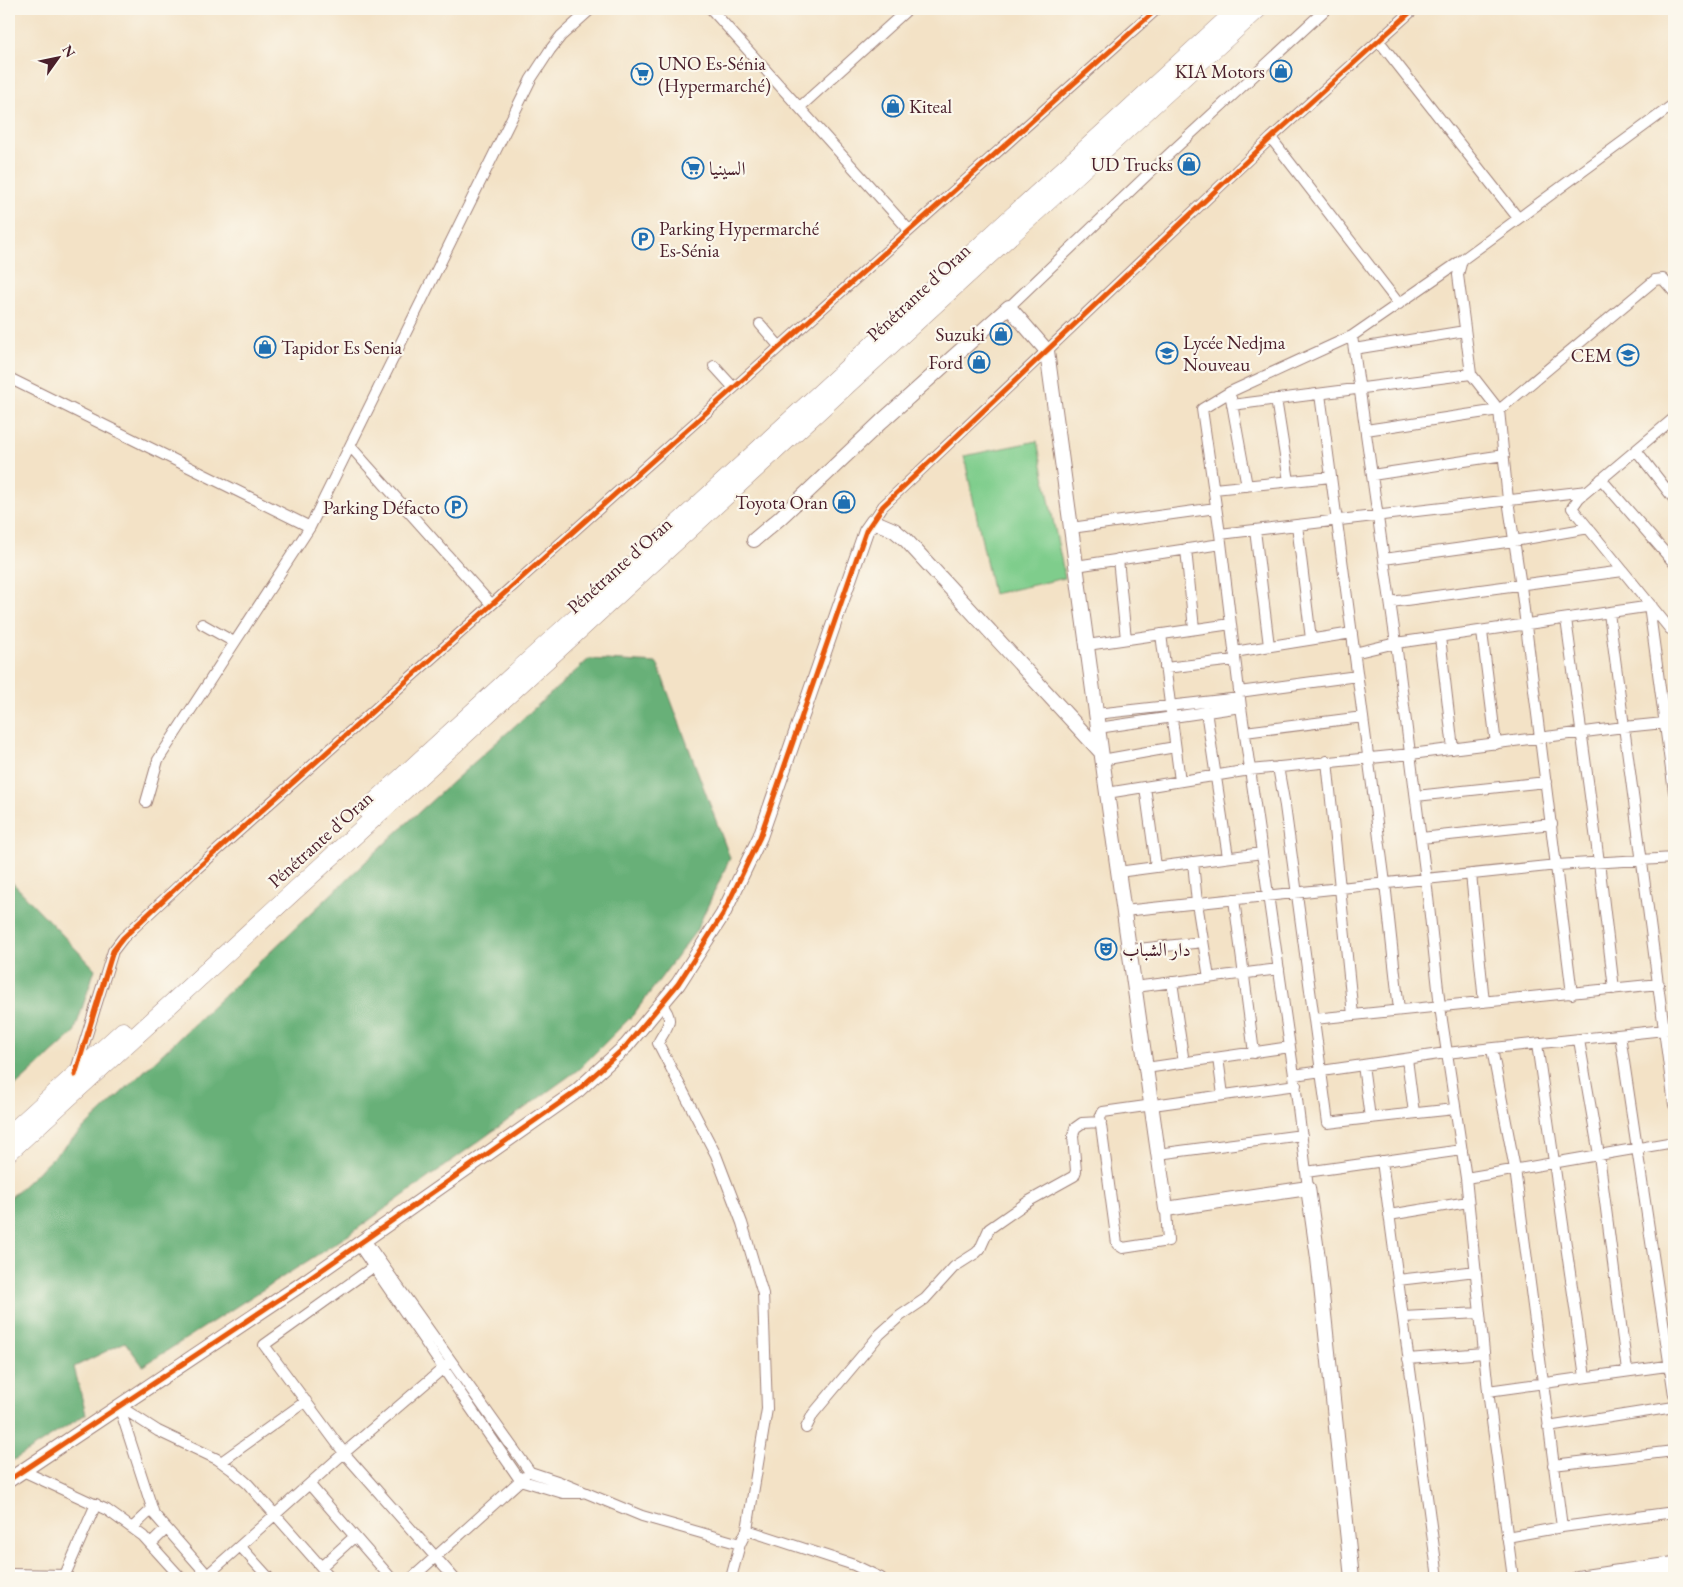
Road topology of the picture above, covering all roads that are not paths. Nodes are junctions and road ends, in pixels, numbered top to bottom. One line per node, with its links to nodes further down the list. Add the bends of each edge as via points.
1 (591, 9): 37 (street, via 561,36 531,79)
2 (711, 9): 11 (street)
3 (908, 9): 11 (street)
4 (1157, 9): 14 (street)
5 (1238, 9): 170 (highway, Pénétrante d'Oran)
6 (1258, 9): 184 (highway, Pénétrante d'Oran)
7 (1326, 9): 18 (street)
8 (1414, 9): 9 (street)
9 (1379, 41): 12 (street); 13 (street)
10 (1674, 104): 13 (street)
11 (800, 107): 14 (street)
12 (1271, 138): 17 (street); 24 (street)
13 (1518, 218): 15 (street)
14 (909, 230): 22 (street)
15 (1462, 260): 17 (street); 20 (street, via 1458,275)
16 (1674, 292): 34 (street, via 1663,279 1655,280)
17 (1399, 304): 21 (street)
18 (1009, 307): 24 (street); 59 (street)
19 (760, 324): 22 (street)
20 (1465, 331): 23 (street); 26 (street)
21 (1352, 336): 23 (street); 30 (street)
22 (779, 346): 28 (street)
23 (1354, 349): 29 (street)
24 (1048, 351): 52 (street, via 882,506); 55 (street)
25 (714, 366): 28 (street)
26 (1471, 374): 29 (street); 34 (street)
27 (9, 378): 54 (street)
28 (733, 388): 69 (street)
29 (1360, 388): 31 (street); 36 (street)
30 (1230, 392): 33 (street); 45 (street, via 1202,409)
31 (1320, 394): 32 (street); 41 (street)
32 (1276, 399): 33 (street); 43 (street)
33 (1232, 405): 44 (street)
34 (1499, 410): 36 (street); 39 (street)
35 (1672, 424): 38 (street)
36 (1366, 430): 40 (street)
37 (350, 446): 54 (street); 69 (street)
38 (1636, 450): 42 (street); 47 (street)
39 (1504, 455): 40 (street); 48 (street)
40 (1372, 475): 50 (street)
41 (1331, 477): 43 (street); 51 (street)
42 (1601, 479): 46 (street); 64 (street)
43 (1289, 481): 44 (street)
44 (1247, 486): 45 (street)
45 (1214, 489): 49 (street)
46 (1587, 491): 48 (street); 56 (street, via 1572,508)
47 (1674, 499)
48 (1508, 500): 50 (street); 60 (street)
49 (1216, 508): 55 (street); 58 (street)
50 (1378, 515): 51 (street); 63 (street)
51 (1337, 520): 53 (street); 79 (street)
52 (873, 521): 106 (street, via 894,530 906,540); 151 (street, via 866,531 760,837 723,914 678,984)
53 (1297, 525): 57 (street); 83 (street)
54 (310, 527): 84 (street)
55 (1071, 528): 65 (street)
56 (1588, 528): 60 (street); 66 (street)
57 (1255, 530): 58 (street); 87 (street)
58 (1221, 539): 61 (street); 74 (street)
59 (754, 540)
60 (1514, 541): 63 (street); 67 (street)
61 (1186, 549): 62 (street); 76 (street)
62 (1118, 559): 65 (street); 82 (street)
63 (1384, 559): 68 (street)
64 (1674, 563)
65 (1076, 566): 86 (street)
66 (1623, 571): 67 (street); 70 (street)
67 (1521, 586): 68 (street); 75 (street)
68 (1390, 602): 85 (street)
69 (491, 604): 170 (street, via 123,938 113,951)
70 (1650, 606): 71 (street); 77 (street); 97 (street)
71 (1609, 613): 72 (street); 98 (street)
72 (1566, 619): 75 (street); 100 (street)
73 (202, 624): 84 (street)
74 (1231, 624): 76 (street); 89 (street)
75 (1526, 626): 78 (street); 101 (street)
76 (1194, 629): 80 (street)
77 (1674, 631)
78 (1482, 632): 81 (street); 102 (street)
79 (1352, 633): 83 (street); 88 (street)
80 (1161, 634): 82 (street); 90 (street)
81 (1440, 637): 85 (street); 104 (street)
82 (1126, 639): 86 (street)
83 (1311, 640): 87 (street)
84 (234, 642): 119 (street, via 158,760)
85 (1396, 643): 88 (street); 105 (street)
86 (1087, 645): 96 (street)
87 (1269, 646): 89 (street)
88 (1354, 652): 91 (street)
89 (1235, 656): 90 (street); 92 (street)
90 (1165, 668): 93 (street)
91 (1357, 676): 92 (street); 95 (street)
92 (1240, 699): 93 (street); 94 (street); 99 (street)
93 (1170, 711): 94 (street); 96 (street); 103 (street)
94 (1206, 711): 112 (street)
95 (1363, 717): 99 (street); 107 (street)
96 (1097, 721): 106 (street)
97 (1670, 723): 98 (street); 110 (street)
98 (1624, 727): 100 (street); 125 (street)
99 (1245, 732): 111 (street)
100 (1581, 733): 101 (street); 127 (street)
101 (1541, 738): 102 (street); 114 (street)
102 (1496, 744): 104 (street)
103 (1175, 747): 106 (street); 113 (street)
104 (1453, 749): 105 (street)
105 (1410, 754): 107 (street); 118 (street)
106 (1102, 756): 117 (street)
107 (1368, 757): 108 (street); 133 (street)
108 (1327, 762): 109 (street); 134 (street)
109 (1278, 767): 111 (street); 135 (street)
110 (1673, 769): 116 (street)
111 (1250, 770): 112 (street); 122 (street)
112 (1216, 775): 113 (street); 123 (street)
113 (1180, 781): 115 (street)
114 (1546, 782): 118 (street); 120 (street)
115 (1144, 787): 117 (street); 128 (street)
116 (1674, 792)
117 (1107, 793): 130 (street)
118 (1416, 796): 121 (street)
119 (146, 802)
120 (1552, 824): 121 (street); 129 (street)
121 (1421, 838): 132 (street)
122 (1262, 853): 123 (street); 136 (street)
123 (1228, 857): 126 (street)
124 (1674, 858): 125 (street)
125 (1641, 860): 127 (street); 146 (street)
126 (1193, 862): 128 (street); 138 (street)
127 (1599, 862): 129 (street); 148 (street)
128 (1156, 866): 130 (street)
129 (1557, 866): 131 (street); 149 (street)
130 (1118, 872): 139 (street)
131 (1471, 874): 132 (street); 150 (street)
132 (1426, 879): 133 (street); 152 (street)
133 (1384, 884): 134 (street); 153 (street)
134 (1341, 888): 135 (street); 154 (street)
135 (1296, 893): 136 (street); 155 (street)
136 (1268, 896): 137 (street); 142 (street)
137 (1234, 899): 138 (street); 143 (street)
138 (1197, 903): 139 (street); 140 (street)
139 (1124, 911): 141 (street)
140 (1203, 942): 141 (street); 144 (street)
141 (1129, 950): 147 (street)
142 (1279, 969): 143 (street); 160 (street)
143 (1244, 974): 144 (street); 162 (street)
144 (1209, 978): 145 (street)
145 (1172, 982): 147 (street); 166 (street)
146 (1659, 984): 148 (street); 156 (street)
147 (1134, 987): 168 (street)
148 (1614, 989): 149 (street)
149 (1572, 994): 150 (street)
150 (1484, 1002): 152 (street)
151 (661, 1004): 196 (street, via 626,1046 577,1091); 234 (street, via 669,1013 670,1022 658,1043 716,1155 742,1223 763,1294 767,1408)
152 (1440, 1007): 153 (street); 163 (street)
153 (1399, 1010): 154 (street)
154 (1353, 1015): 155 (street)
155 (1314, 1019): 169 (street)
156 (1670, 1030): 157 (street); 174 (street)
157 (1620, 1036): 158 (street); 182 (street)
158 (1579, 1040): 159 (street); 186 (street)
159 (1537, 1044): 161 (street); 188 (street)
160 (1290, 1047): 162 (street); 171 (street)
161 (1492, 1049): 163 (street); 189 (street)
162 (1254, 1052): 164 (street)
163 (1446, 1053): 165 (street); 175 (street)
164 (1218, 1058): 166 (street); 172 (street)
165 (1407, 1059): 167 (street); 176 (street)
166 (1184, 1063): 168 (street)
167 (1363, 1065): 169 (street); 177 (street)
168 (1146, 1068): 173 (street)
169 (1321, 1071): 171 (street); 177 (street, via 1328,1123)
170 (75, 1075): 179 (highway, Pénétrante d'Oran)
171 (1295, 1080): 172 (street); 180 (street)
172 (1223, 1095): 173 (street)
173 (1152, 1106): 178 (street, via 1107,1111 1101,1115); 185 (street)
174 (1674, 1106)
175 (1455, 1109): 176 (street); 183 (street)
176 (1414, 1113): 177 (street)
177 (1370, 1118)
178 (1101, 1122): 194 (street, via 1117,1244 1123,1248 1168,1241); 216 (street, via 1079,1124 1075,1128 1076,1170 1073,1178 1029,1201 989,1229 976,1253 954,1267 925,1300 880,1334 813,1414)
179 (9, 1135)
180 (1302, 1135): 185 (street); 190 (street)
181 (1674, 1142): 182 (street)
182 (1637, 1149): 186 (street); 205 (street)
183 (1462, 1150): 187 (street); 191 (street)
184 (9, 1152)
185 (1158, 1154): 194 (street)
186 (1599, 1155): 188 (street); 207 (street)
187 (1382, 1161): 190 (street); 195 (street)
188 (1554, 1163): 189 (street); 208 (street)
189 (1515, 1169): 191 (street); 209 (street)
190 (1306, 1172): 192 (street)
191 (1466, 1178): 193 (street)
192 (1308, 1188): 194 (street); 255 (street)
193 (1468, 1202): 195 (street); 198 (street)
194 (1166, 1209)
195 (1389, 1215): 199 (street)
196 (362, 1242): 197 (street); 204 (street); 213 (street)
197 (373, 1267): 206 (street); 212 (street, via 264,1345)
198 (1476, 1271): 199 (street); 200 (street)
199 (1398, 1280): 201 (street)
200 (1480, 1313): 201 (street); 202 (street)
201 (1403, 1317): 203 (street)
202 (1484, 1353): 203 (street); 210 (street)
203 (1408, 1358): 256 (street)
204 (452, 1362): 206 (street); 222 (street)
205 (1672, 1365): 207 (street); 211 (street)
206 (442, 1369): 218 (street); 224 (street)
207 (1627, 1371): 208 (street)
208 (1585, 1377): 209 (street)
209 (1542, 1384): 210 (street); 215 (street)
210 (1488, 1391): 236 (street)
211 (1674, 1395)
212 (306, 1402): 218 (street); 219 (street)
213 (119, 1406): 219 (street, via 158,1431); 221 (street); 228 (street)
214 (1674, 1407): 215 (street)
215 (1548, 1427): 220 (street)
216 (806, 1428)
217 (1674, 1451): 220 (street)
218 (344, 1453): 225 (street); 240 (street)
219 (221, 1462): 230 (street, via 248,1484)
220 (1553, 1465): 231 (street)
221 (23, 1471): 223 (street); 227 (street)
222 (530, 1472): 224 (street); 226 (street)
223 (9, 1480)
224 (520, 1480): 226 (street, via 563,1493); 240 (street)
225 (310, 1485): 230 (street); 235 (street)
226 (587, 1494): 238 (street, via 642,1516)
227 (96, 1504): 232 (street); 245 (street)
228 (152, 1509): 232 (street); 233 (street)
229 (1674, 1512): 231 (street)
230 (275, 1516): 239 (street); 242 (street)
231 (1562, 1526): 236 (street)
232 (132, 1528): 237 (street)
233 (166, 1529): 237 (street); 246 (street)
234 (747, 1530): 238 (street); 254 (street, via 854,1565)
235 (354, 1537): 242 (street); 250 (street)
236 (1507, 1537): 257 (street)
237 (151, 1544): 247 (street)
238 (740, 1544): 253 (street)
239 (240, 1546): 246 (street); 248 (street)
240 (434, 1556): 251 (street); 252 (street)
241 (1674, 1564): 258 (street)
242 (321, 1567): 249 (street)
243 (15, 1575): 245 (street)
244 (1674, 1575): 259 (street)
245 (66, 1576)
246 (207, 1577)
247 (181, 1578)
248 (269, 1578)
249 (331, 1578)
250 (391, 1578)
251 (412, 1578)
252 (454, 1578)
253 (731, 1578)
254 (881, 1578)
255 (1352, 1578)
256 (1438, 1578)
257 (1513, 1578)
258 (1578, 1578)
259 (1650, 1578)

